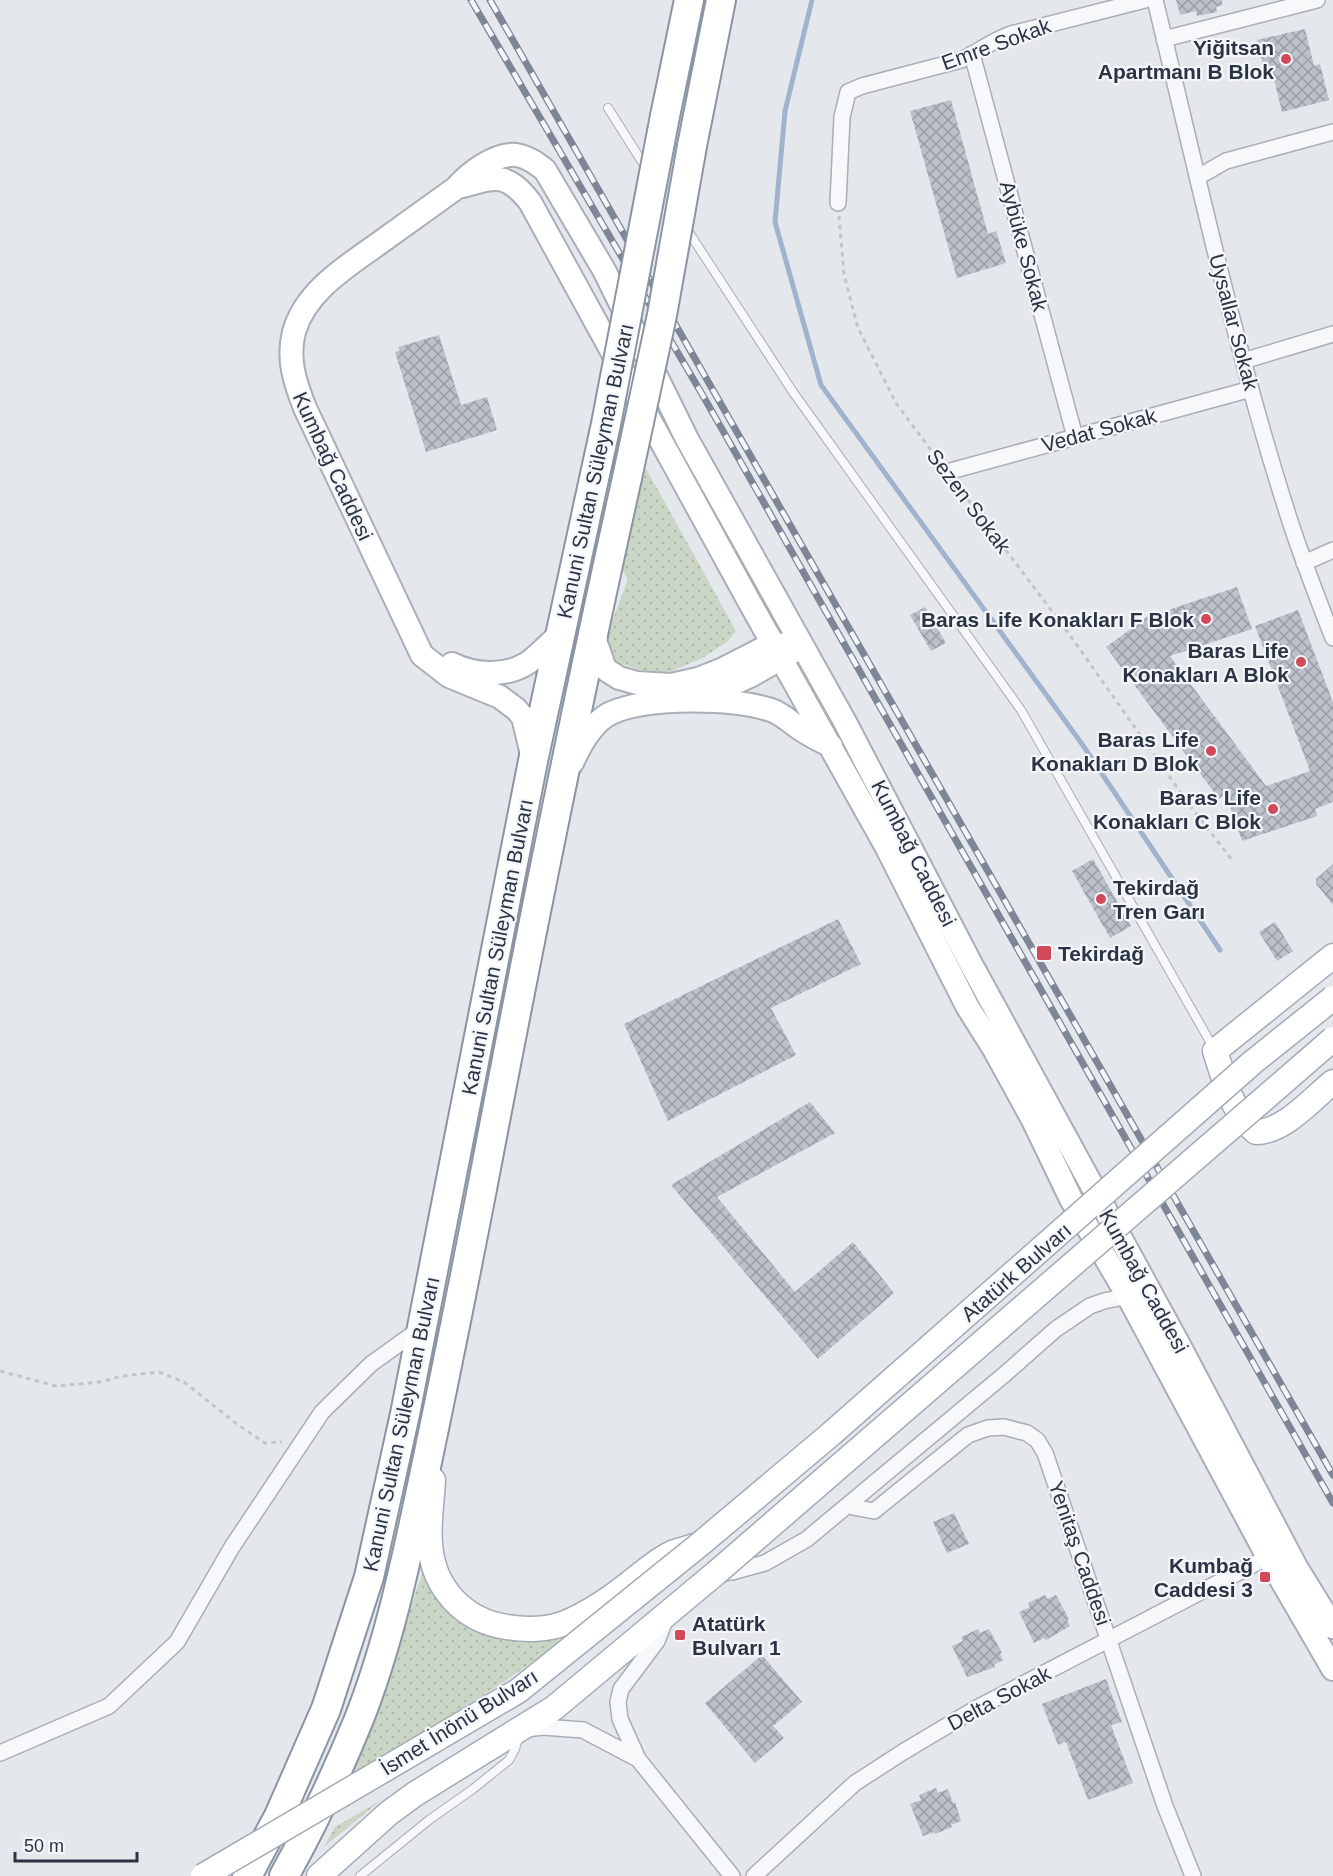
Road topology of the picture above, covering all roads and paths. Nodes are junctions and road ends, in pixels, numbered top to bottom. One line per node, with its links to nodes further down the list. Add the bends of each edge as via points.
1 (689, 0): 24 (highway, Kanuni Sultan Süleyman Bulvarı, bridge)
2 (721, 0): 22 (highway, Kanuni Sultan Süleyman Bulvarı, bridge, via 662,315)
3 (1145, 0): 7 (street, Emre Sokak, via 1011,34)
4 (1155, 0): 6 (street, Uysallar Sokak)
5 (1317, 0): 6 (street)
6 (1164, 39): 10 (street, Uysallar Sokak)
7 (972, 54): 13 (street, Emre Sokak, via 848,92 842,117); 18 (street, Aybüke Sokak)
8 (608, 108): 11 (lane)
9 (1333, 132): 10 (street, via 1226,161)
10 (1198, 177): 16 (street, Uysallar Sokak)
11 (659, 187)
12 (456, 188): 23 (street, Kumbağ Caddesi, via 320,290 299,318 292,346 294,380 305,408); 26 (street, Kumbağ Caddesi, via 467,176 498,158 515,155 532,160 545,170 604,270 687,439); 27 (street, Kumbağ Caddesi, via 503,178 517,185 530,202)
13 (838, 203): 19 (path, Sezen Sokak, via 844,274 858,328 896,403)
14 (672, 206): 36 (lane, via 793,392 1021,710)
15 (1333, 334): 16 (street)
16 (1244, 361): 17 (street, Uysallar Sokak)
17 (1251, 389): 18 (street, Vedat Sokak); 21 (street, Uysallar Sokak)
18 (1075, 437): 19 (street, Vedat Sokak)
19 (947, 472): 32 (path, Sezen Sokak)
20 (1333, 550): 21 (street)
21 (1304, 563): 25 (street, Uysallar Sokak)
22 (594, 625): 27 (street, via 605,669 637,683 671,685 698,679); 31 (highway, Kanuni Sultan Süleyman Bulvarı)
23 (411, 631): 24 (street, Kumbağ Caddesi, via 444,660 463,669 490,673 514,670 528,663); 30 (street, Kumbağ Caddesi, via 422,655 436,667 500,697 516,709 528,732)
24 (562, 632): 30 (highway, Kanuni Sultan Süleyman Bulvarı)
25 (1333, 638)
26 (802, 645): 27 (street); 48 (street, Kumbağ Caddesi, via 1296,1567)
27 (777, 651): 28 (street, via 752,675); 29 (street, Kumbağ Caddesi)
28 (697, 700): 29 (street, via 774,711); 31 (street, via 629,707 610,714 586,736)
29 (831, 746): 38 (street, Kumbağ Caddesi, via 967,1006 1033,1120 1071,1199)
30 (533, 761): 39 (highway, Kanuni Sultan Süleyman Bulvarı)
31 (561, 785): 40 (highway, Kanuni Sultan Süleyman Bulvarı)
32 (1232, 860)
33 (1333, 956): 36 (main road)
34 (1333, 998): 44 (main road, Atatürk Bulvarı, bridge, via 1253,1062 831,1434)
35 (1333, 1039): 46 (main road, Atatürk Bulvarı, bridge)
36 (1215, 1051): 37 (main road, via 1233,1103 1256,1132 1281,1126)
37 (1333, 1082)
38 (1128, 1296): 43 (street, via 1104,1300 1078,1312); 45 (street, Kumbağ Caddesi)
39 (421, 1328): 42 (street, via 371,1364 322,1412); 55 (highway, Kanuni Sultan Süleyman Bulvarı, via 380,1529 352,1634 302,1766)
40 (453, 1341): 44 (main road, via 434,1479 430,1545 444,1589 457,1605 492,1625 517,1629 563,1624 595,1608 672,1553); 56 (highway, Kanuni Sultan Süleyman Bulvarı, via 382,1650 360,1717)
41 (0, 1371): 42 (path, via 56,1386 159,1372 184,1382 265,1443)
42 (302, 1442): 52 (street, via 232,1546 177,1642 110,1706)
43 (850, 1503): 46 (street, via 807,1539 765,1563); 49 (street, Yenitaş Caddesi, via 874,1511 968,1435 1004,1426 1027,1433 1045,1453)
44 (699, 1545): 54 (main road, İsmet İnönü Bulvarı, bridge, via 518,1691)
45 (1268, 1557): 49 (street, Delta Sokak); 50 (street, Kumbağ Caddesi)
46 (716, 1573): 47 (main road, İsmet İnönü Bulvarı)
47 (666, 1616): 51 (main road, İsmet İnönü Bulvarı, via 554,1708); 53 (street, via 657,1641 621,1689 618,1702 620,1719)
48 (1333, 1627)
49 (1110, 1640): 60 (street, Delta Sokak, via 975,1709 865,1777); 61 (street, Yenitaş Caddesi, via 1165,1806)
50 (1333, 1670)
51 (520, 1729): 53 (street, via 584,1730); 57 (main road, İsmet İnönü Bulvarı, via 415,1794); 58 (lane, via 509,1760)
52 (0, 1753)
53 (638, 1759): 59 (street)
54 (203, 1876)
55 (247, 1876)
56 (284, 1876)
57 (319, 1876)
58 (360, 1876)
59 (732, 1876)
60 (754, 1876)
61 (1193, 1876)

